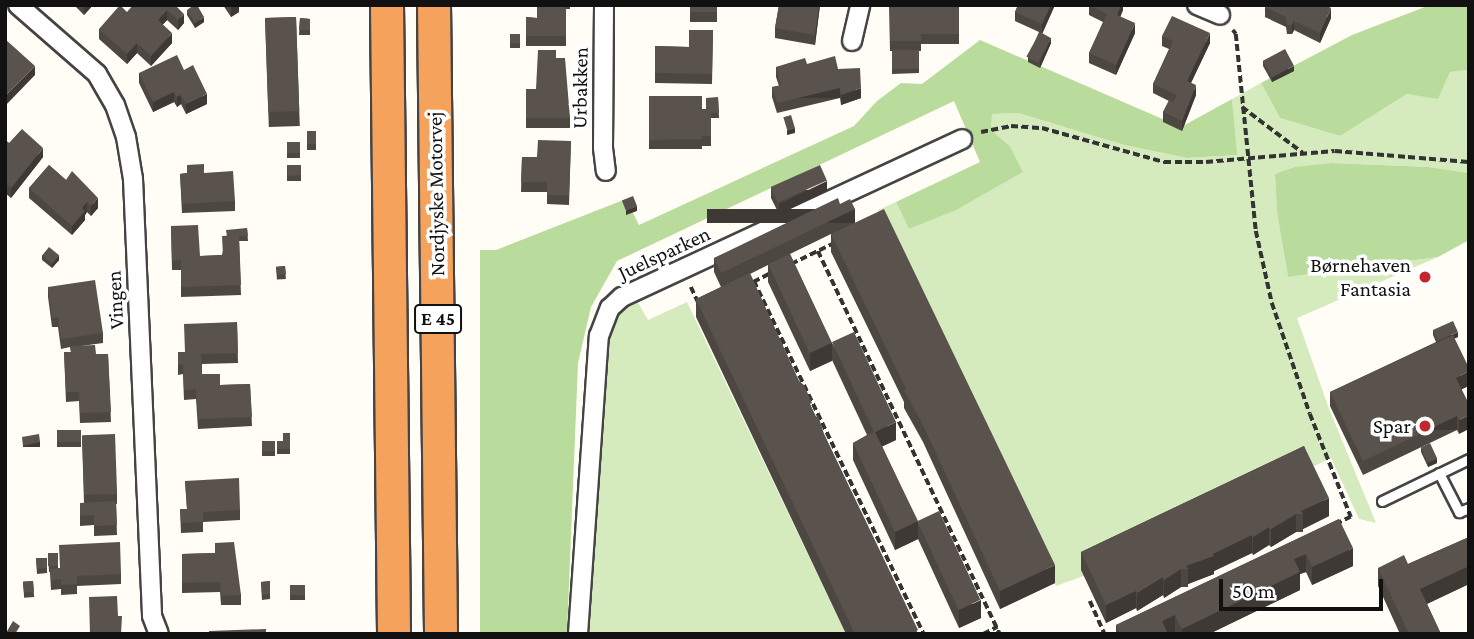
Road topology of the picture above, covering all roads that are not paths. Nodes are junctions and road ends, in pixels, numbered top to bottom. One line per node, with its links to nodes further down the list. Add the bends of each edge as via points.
1 (18, 5): 15 (street, Vingen, via 97,74 126,137 132,179 152,615)
2 (387, 5): 16 (highway, E 45)
3 (434, 5): 17 (highway, Nordjyske Motorvej / E 45)
4 (604, 5): 10 (street, Urbakken)
5 (860, 5): 8 (street)
6 (1198, 5): 7 (street)
7 (1220, 16)
8 (852, 41)
9 (962, 139): 18 (street, Juelsparken, via 682,269 610,308 603,320)
10 (606, 171)
11 (1469, 459): 12 (lane)
12 (1439, 473): 13 (lane); 14 (lane, via 1459,512)
13 (1382, 501)
14 (1469, 508)
15 (159, 634)
16 (394, 634)
17 (441, 634)
18 (578, 634)

